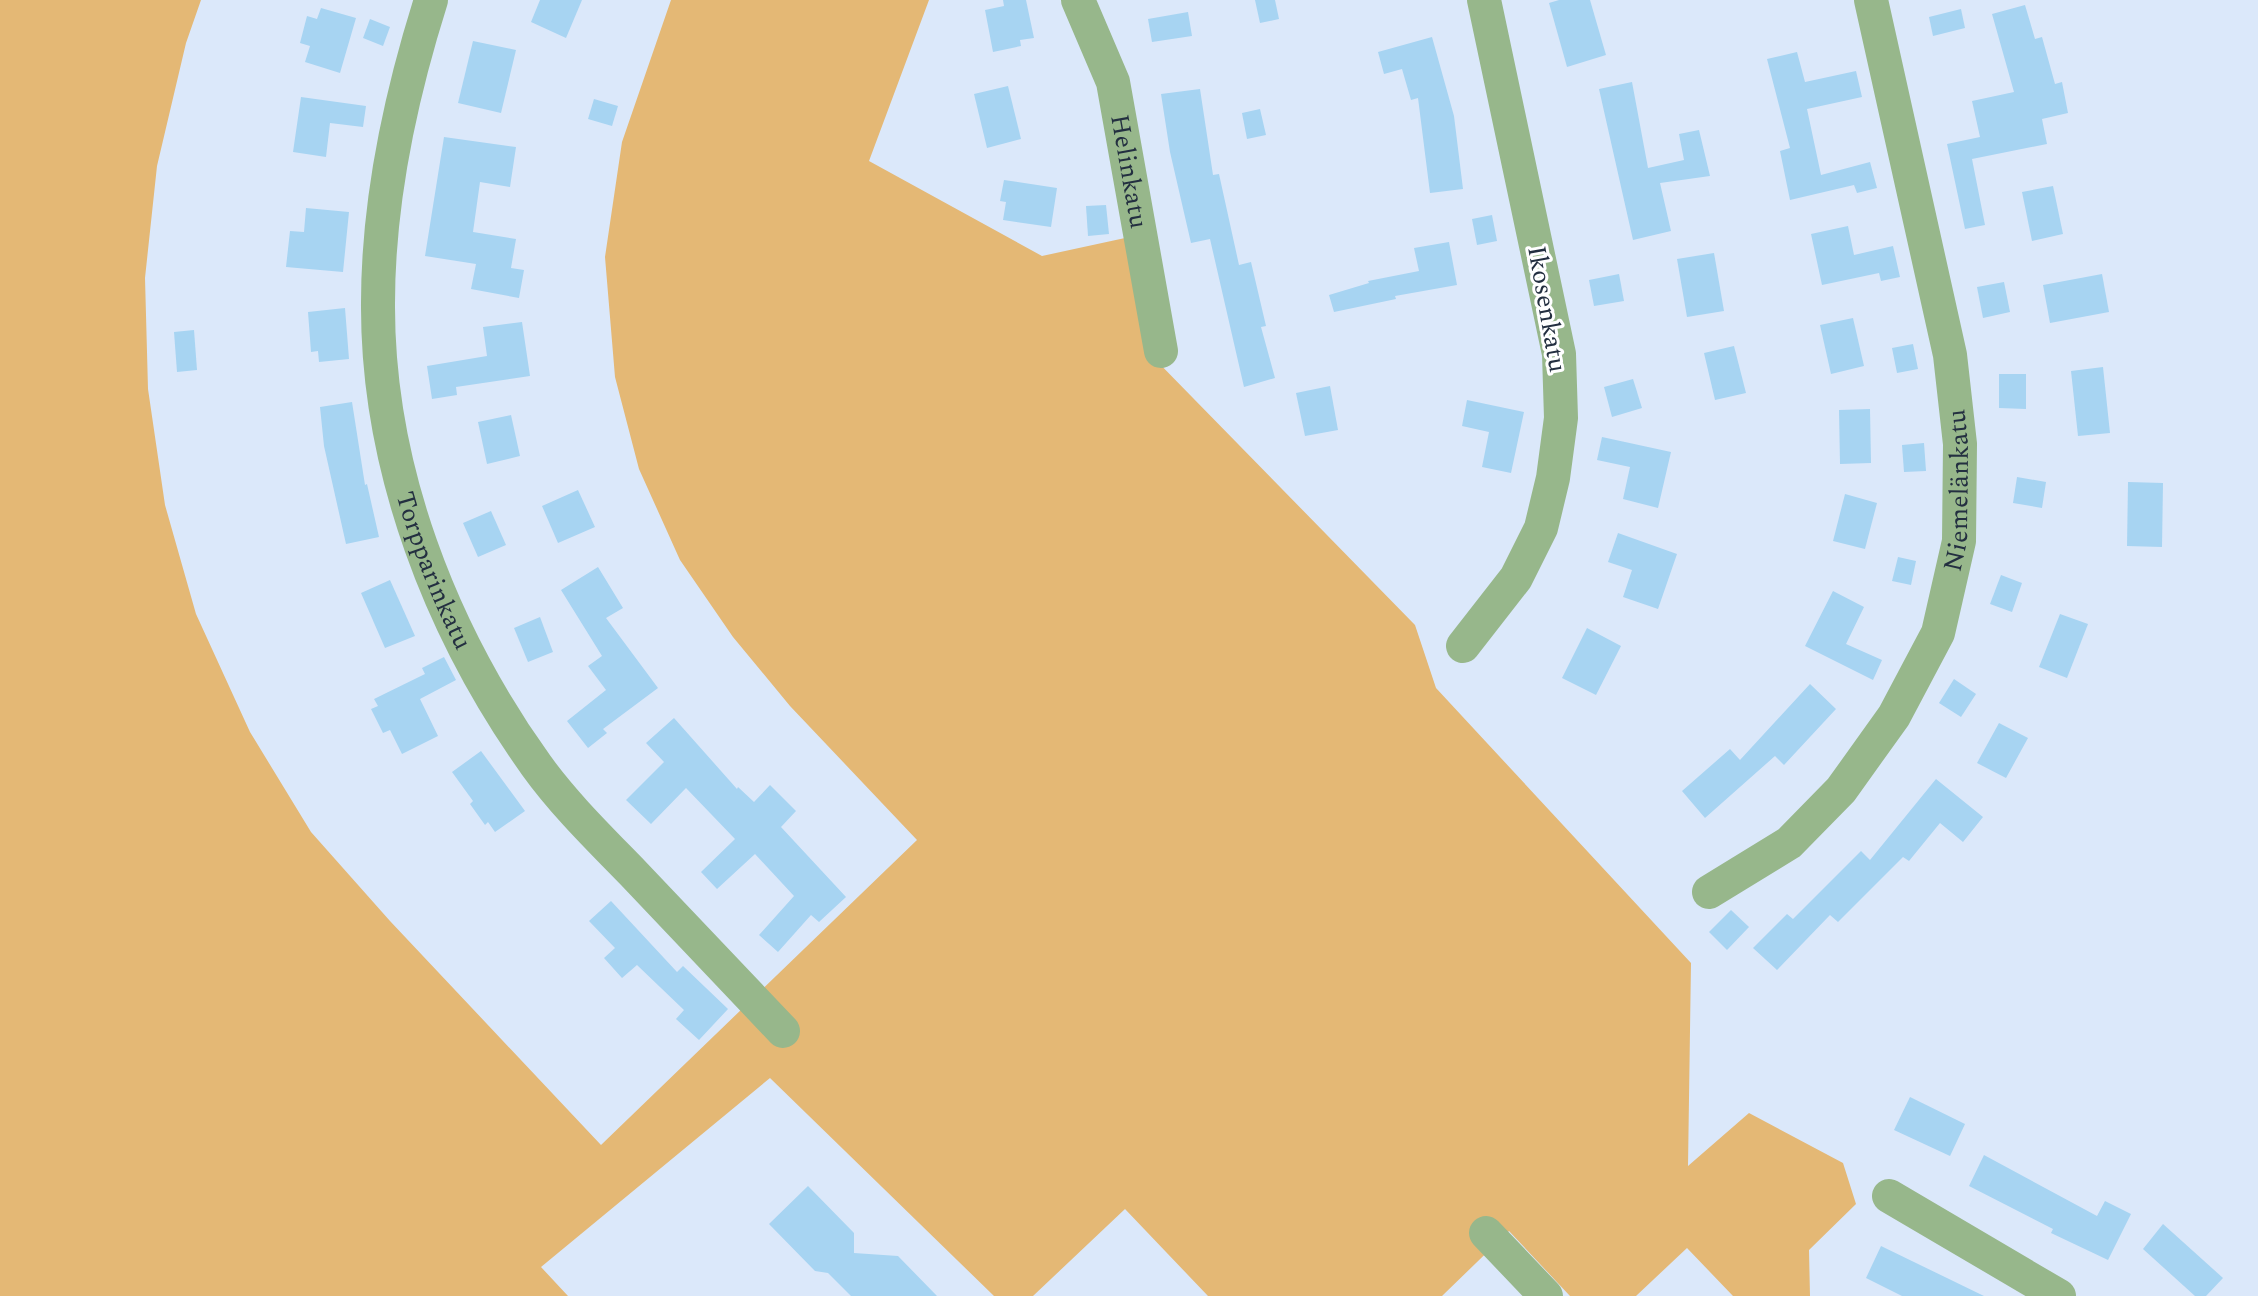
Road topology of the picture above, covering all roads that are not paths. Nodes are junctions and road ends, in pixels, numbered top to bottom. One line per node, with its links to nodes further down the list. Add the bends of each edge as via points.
1 (431, 0): 8 (street, Torpparinkatu, via 391,153 378,303 390,434 434,583 500,710 537,767)
2 (1078, 0): 5 (street, Helinkatu, via 1113,82)
3 (1484, 0): 6 (street, Ikosenkatu, via 1559,354 1561,418 1541,528 1516,578)
4 (1871, 0): 7 (street, Niemelänkatu, via 1950,355 1960,444 1959,541 1938,633 1894,716 1841,790 1789,843)
5 (1161, 351)
6 (1463, 646)
7 (1709, 892)
8 (783, 1031)
9 (1889, 1196): 12 (street)
10 (1486, 1233): 11 (street)
11 (1546, 1296)
12 (2059, 1296)

